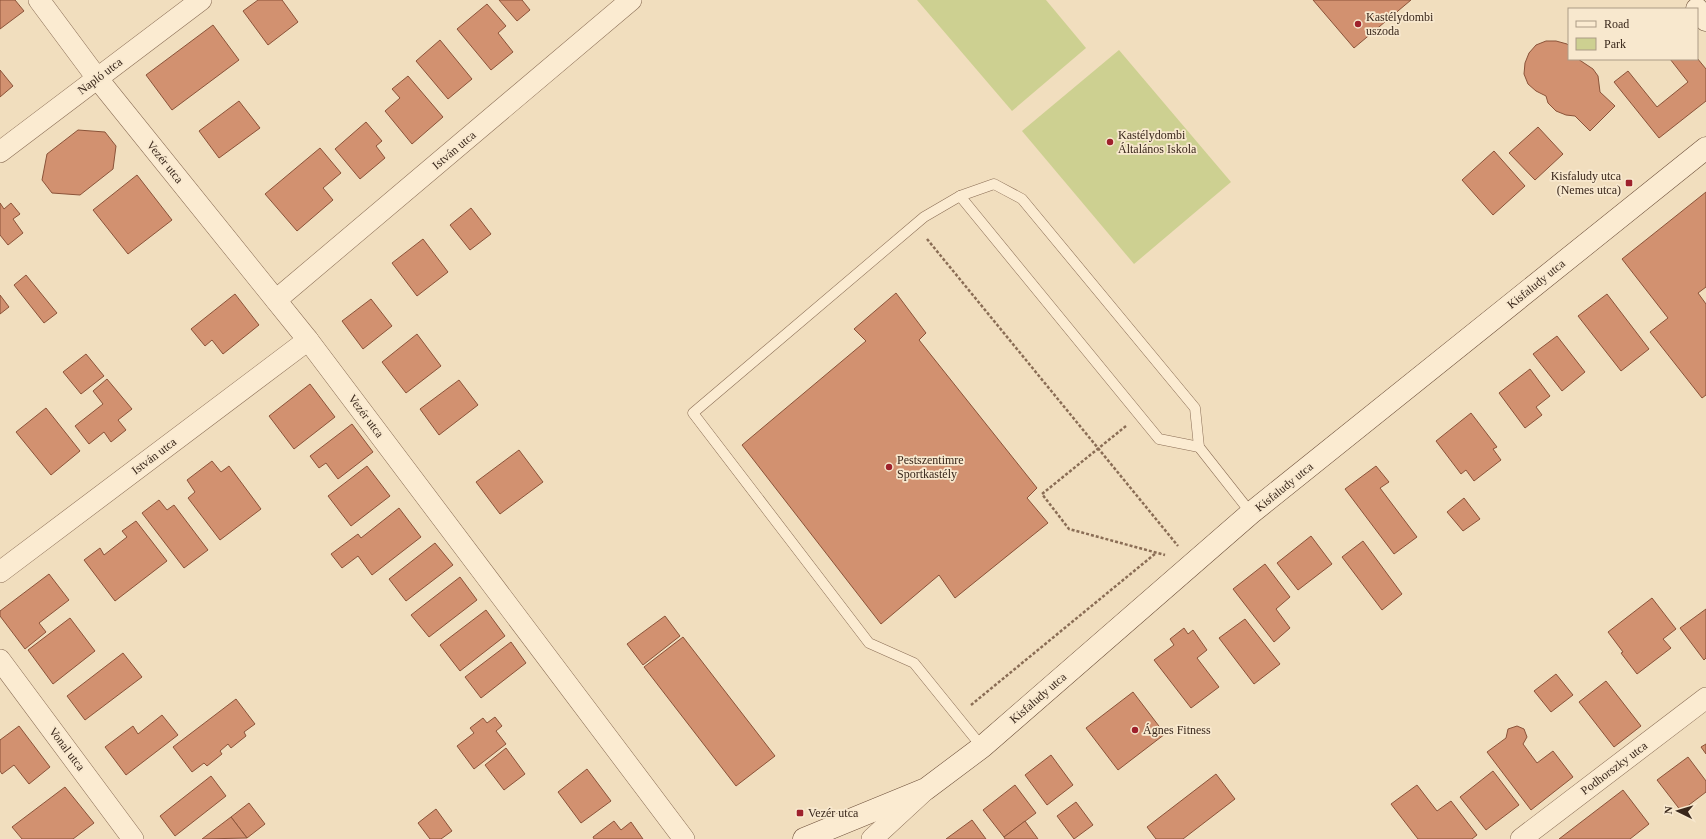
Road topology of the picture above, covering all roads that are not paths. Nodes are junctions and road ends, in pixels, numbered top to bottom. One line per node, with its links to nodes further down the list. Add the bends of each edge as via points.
1 (39, 0): 8 (street, Vezér utca)
2 (201, 0): 8 (street, Napló utca)
3 (631, 0): 12 (street, István utca)
4 (1690, 0): 5 (street)
5 (1696, 8)
6 (1698, 10): 7 (street)
7 (1706, 20)
8 (97, 78): 10 (street, Napló utca); 12 (street, Vezér utca)
9 (1706, 148): 15 (street, Kisfaludy utca)
10 (0, 152)
11 (960, 196): 14 (lane, via 1159,439); 14 (lane, via 994,184 1022,199 1195,408); 19 (lane, via 924,216 693,413 868,643 914,662)
12 (276, 300): 13 (street, Vezér utca)
13 (308, 340): 16 (street, István utca); 22 (street, Vezér utca)
14 (1199, 447): 15 (lane)
15 (1252, 513): 19 (street, Kisfaludy utca)
16 (0, 572)
17 (0, 660): 21 (street, Vonal utca)
18 (1706, 698): 25 (street, Podhorszky utca)
19 (982, 747): 20 (street, Kisfaludy utca)
20 (926, 789): 23 (street); 24 (street, Kisfaludy utca)
21 (133, 839)
22 (684, 839)
23 (804, 839)
24 (872, 839)
25 (1521, 839)

